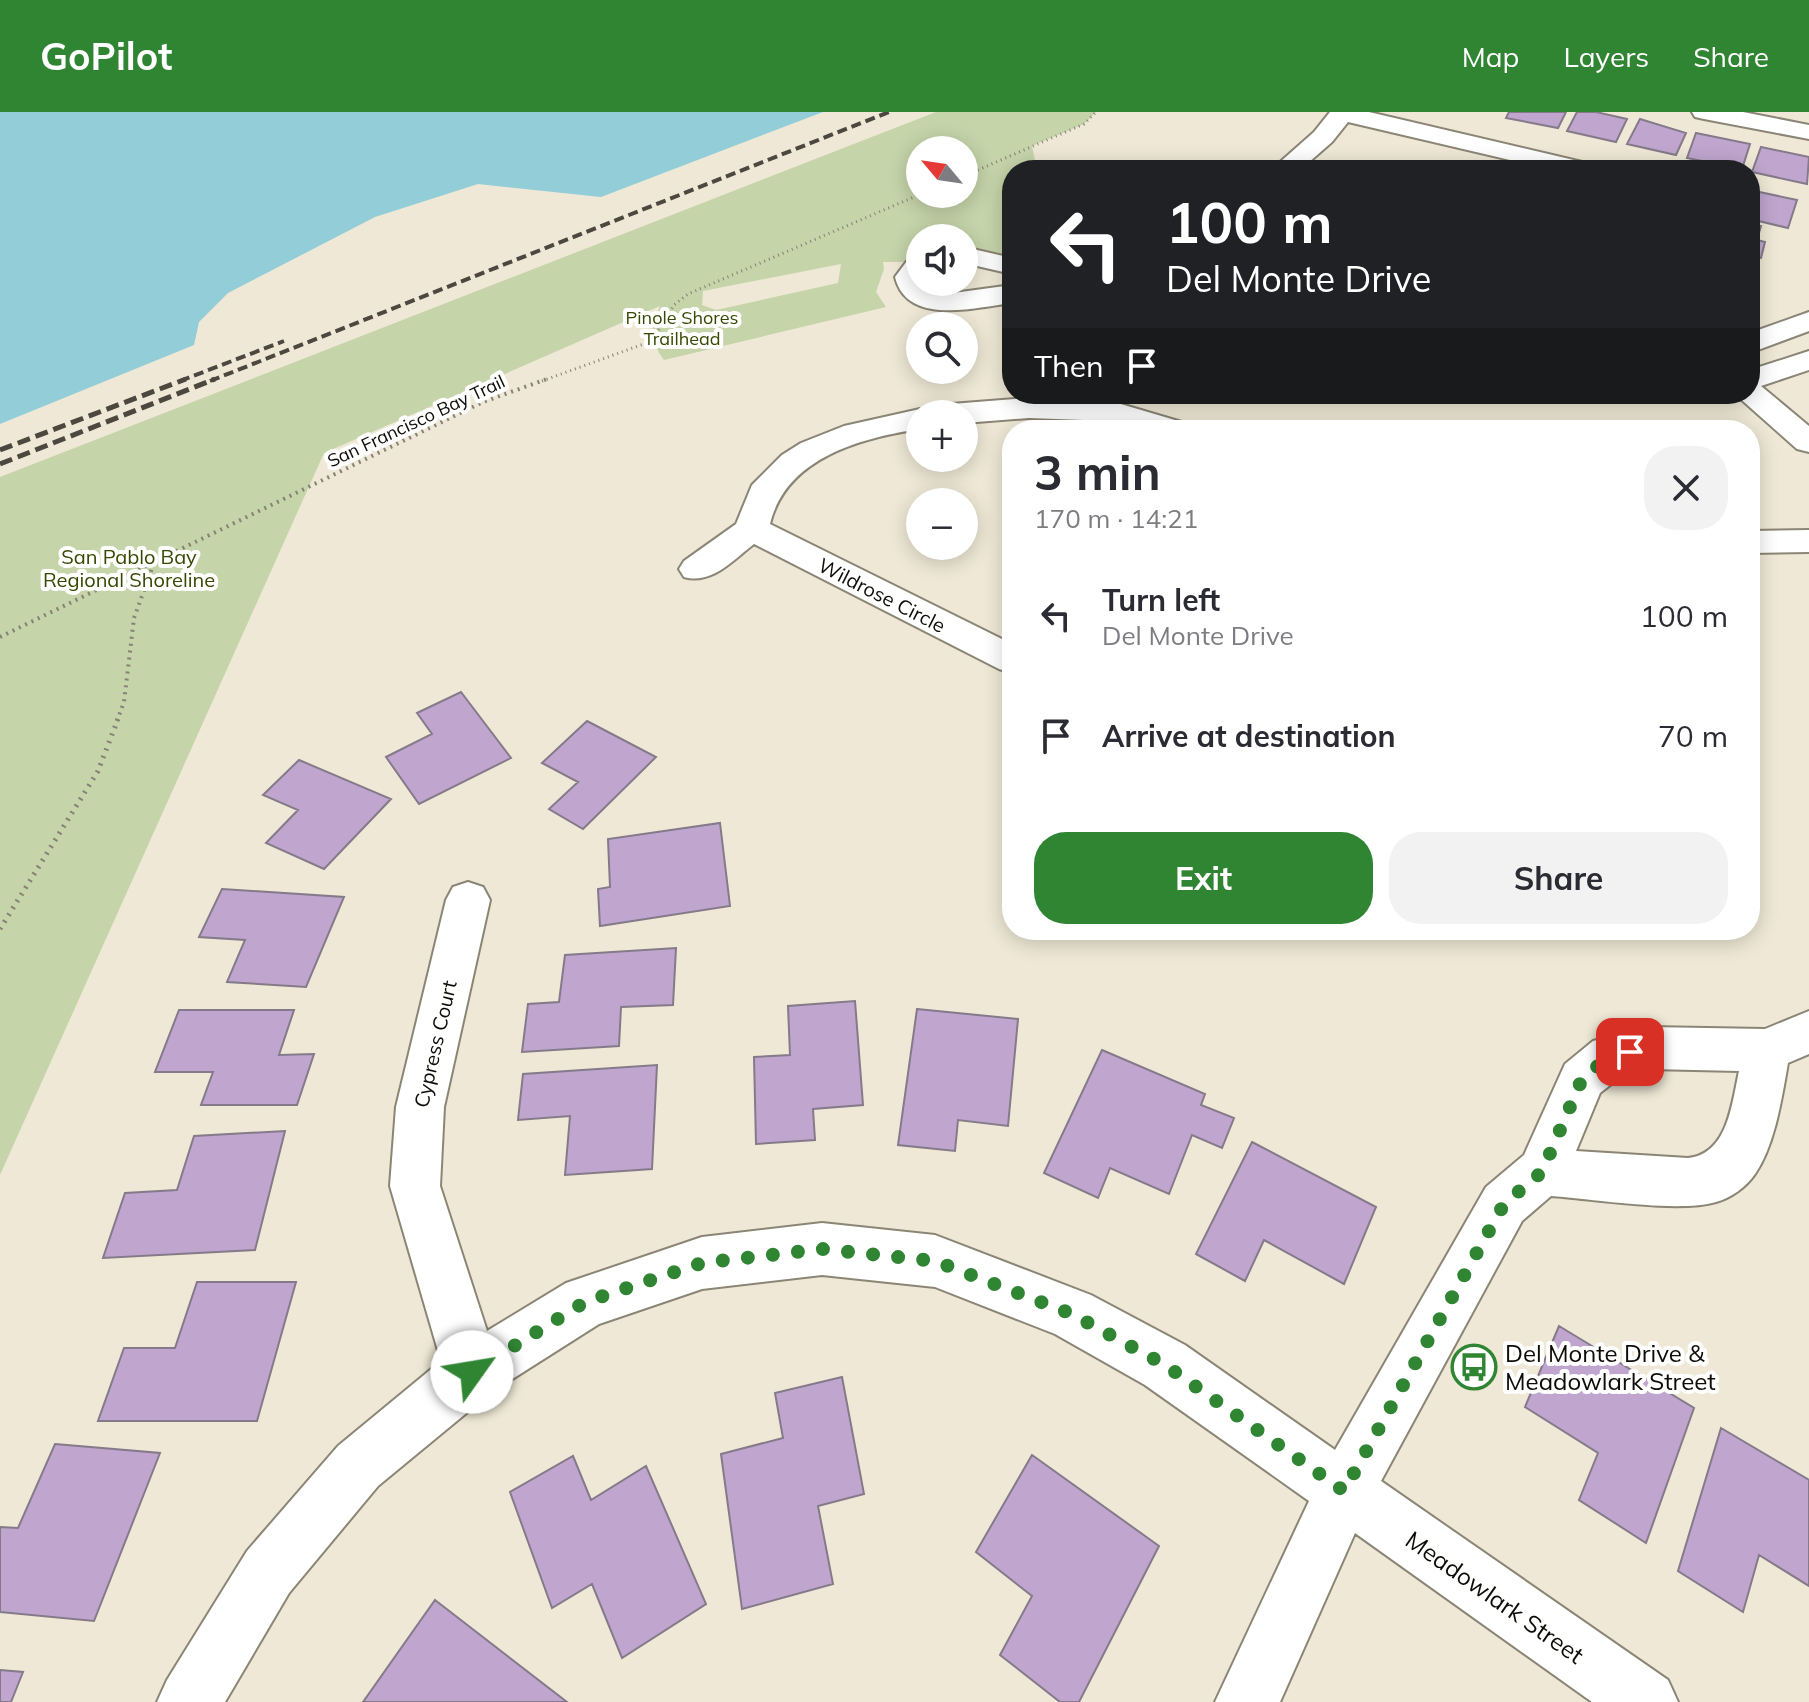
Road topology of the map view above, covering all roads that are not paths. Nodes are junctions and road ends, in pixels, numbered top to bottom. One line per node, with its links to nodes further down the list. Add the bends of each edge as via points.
1 (1704, 112): 3 (street)
2 (1342, 113): 4 (street); 5 (street)
3 (1809, 132)
4 (1296, 160)
5 (1543, 160)
6 (978, 258): 7 (street)
7 (1002, 264)
8 (926, 296): 9 (street, via 960,303)
9 (1002, 296)
10 (1809, 321): 11 (street)
11 (1760, 340)
12 (1809, 360): 13 (street)
13 (1760, 377)
14 (1760, 401): 20 (street)
15 (1100, 404): 17 (street)
16 (1120, 404): 18 (street)
17 (978, 412)
18 (1153, 420)
19 (906, 423): 21 (street, via 840,440 791,464 762,496)
20 (1809, 442)
21 (752, 529): 24 (street); 25 (street, Wildrose Circle)
22 (1809, 541): 23 (street)
23 (1760, 542)
24 (697, 569)
25 (1002, 655)
26 (468, 900): 29 (street, Cypress Court, via 420,1107 415,1186)
27 (1788, 1041): 28 (street, via 1649,1048 1610,1056 1582,1079); 28 (street, via 1737,1158 1715,1179 1688,1182)
28 (1542, 1172): 30 (street, via 1504,1204)
29 (472, 1372): 30 (street, Meadowlark Street, via 585,1302 702,1263 822,1249 935,1261 1072,1314 1165,1365); 31 (street, Meadowlark Street, via 358,1466 268,1572)
30 (1344, 1491): 32 (street); 33 (street, Meadowlark Street)
31 (189, 1702)
32 (1247, 1702)
33 (1646, 1702)

